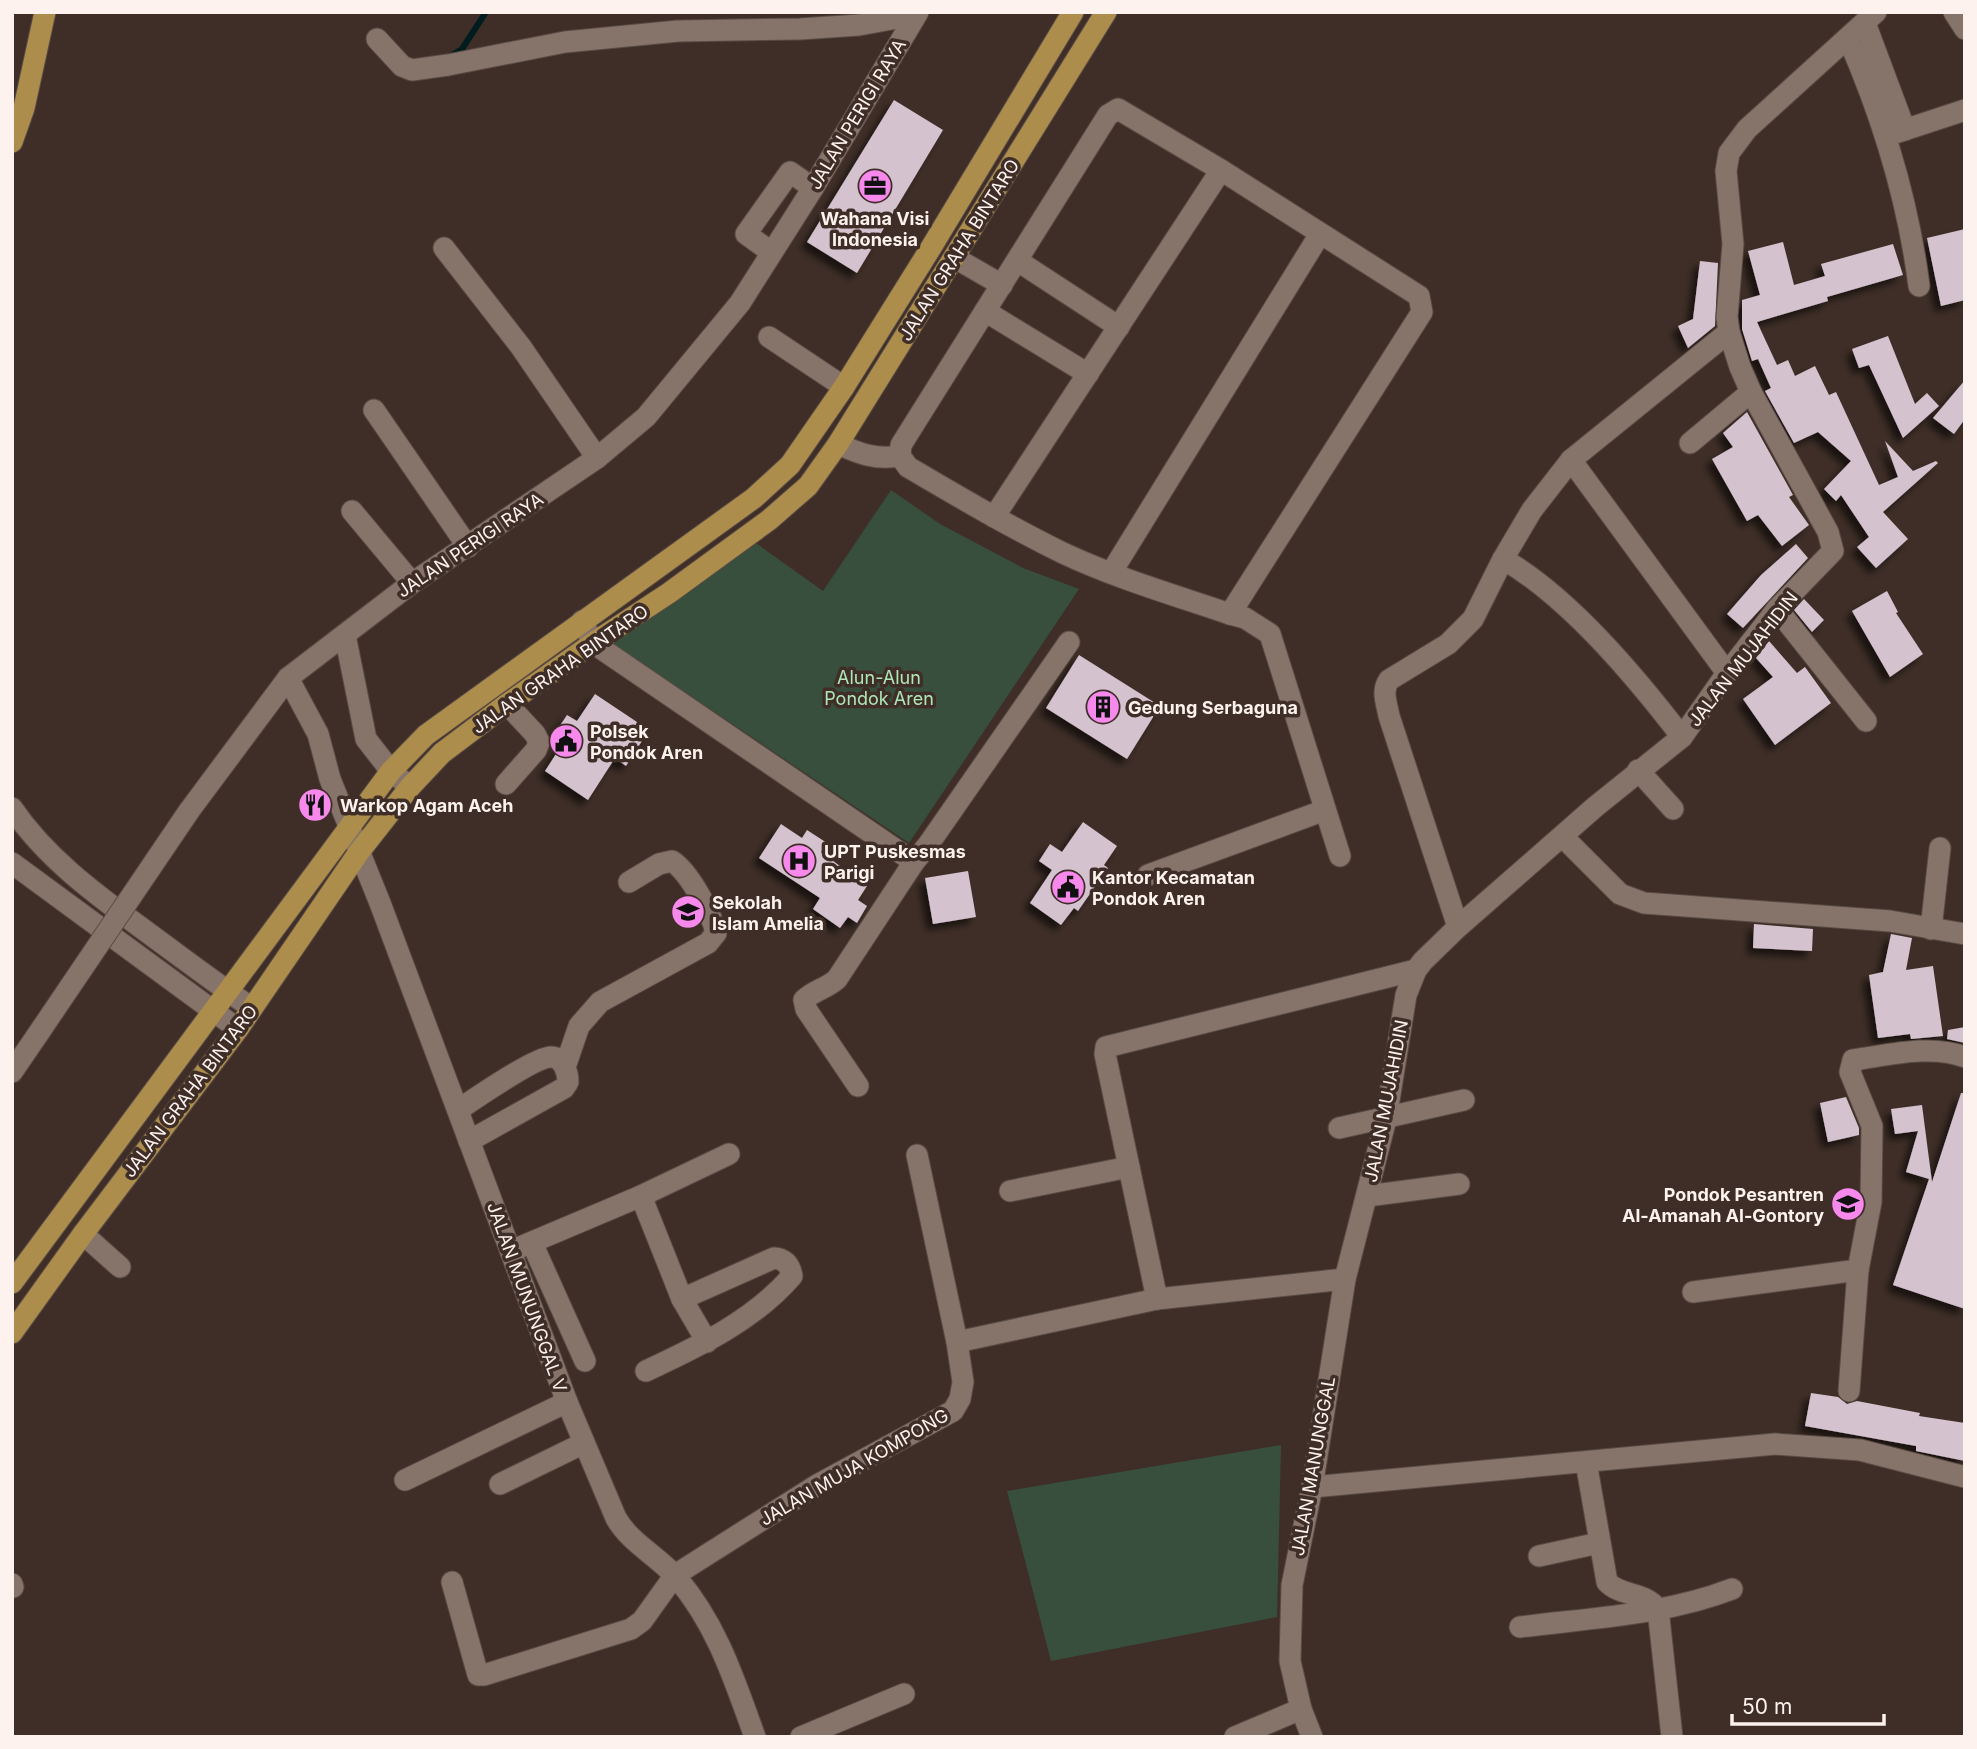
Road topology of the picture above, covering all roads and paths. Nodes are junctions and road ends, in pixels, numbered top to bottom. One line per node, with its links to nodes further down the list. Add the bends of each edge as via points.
1 (45, 12): 12 (main road)
2 (1073, 12): 16 (main road, JALAN GRAHA BINTARO)
3 (1106, 12): 19 (main road, JALAN GRAHA BINTARO)
4 (1954, 12): 7 (street)
5 (912, 15): 9 (street, via 800,29 678,31 565,42 412,70 402,66); 14 (street, JALAN PERIGI RAYA)
6 (1870, 18): 8 (street, JALAN MUJAHIDIN); 11 (street)
7 (1965, 29)
8 (1848, 38): 11 (street); 25 (street, JALAN MUJAHIDIN, via 1747,128 1729,153 1726,172 1733,244)
9 (377, 39)
10 (1965, 110): 11 (street)
11 (1896, 133): 22 (street)
12 (12, 142)
13 (1221, 170): 15 (street); 20 (street, via 1113,110); 24 (street)
14 (813, 188): 18 (street, JALAN PERIGI RAYA); 18 (street, via 790,172 746,234)
15 (1320, 234): 40 (street); 43 (street, via 1419,296 1422,312)
16 (932, 246): 19 (main road); 28 (main road, JALAN GRAHA BINTARO)
17 (444, 248): 34 (street, via 521,346)
18 (771, 252): 34 (street, JALAN PERIGI RAYA, via 740,303 646,417)
19 (955, 258): 21 (street); 32 (main road, JALAN GRAHA BINTARO)
20 (1018, 261): 21 (street); 24 (street)
21 (1002, 285): 23 (street)
22 (1919, 286)
23 (985, 311): 27 (street); 33 (street, via 901,445)
24 (1119, 327): 27 (street)
25 (1729, 332): 29 (street, JALAN MUJAHIDIN); 35 (street)
26 (769, 337): 28 (street)
27 (1088, 374): 37 (street)
28 (844, 387): 44 (main road, JALAN GRAHA BINTARO, via 790,465 754,498)
29 (1751, 392): 31 (street); 42 (street, JALAN MUJAHIDIN, via 1833,546 1832,553)
30 (374, 410): 38 (street)
31 (1690, 443)
32 (838, 444): 33 (street, via 863,456); 47 (main road, JALAN GRAHA BINTARO, via 808,485 769,520)
33 (901, 456): 37 (street, via 908,467)
34 (597, 458): 38 (street, JALAN PERIGI RAYA)
35 (1571, 460): 39 (street, via 1532,510); 48 (street)
36 (352, 511): 41 (street)
37 (995, 517): 40 (street)
38 (468, 547): 41 (street, JALAN PERIGI RAYA)
39 (1503, 559): 52 (street, via 1527,573 1576,616); 69 (street, via 1473,619 1461,633 1389,680 1384,691 1415,803)
40 (1111, 573): 43 (street)
41 (412, 583): 45 (street, JALAN PERIGI RAYA)
42 (1777, 609): 48 (street, JALAN MUJAHIDIN); 51 (street)
43 (1230, 614): 59 (street, via 1270,634)
44 (582, 621): 47 (street); 54 (main road, JALAN GRAHA BINTARO, via 426,735)
45 (345, 635): 49 (street, JALAN PERIGI RAYA); 54 (street, via 366,739)
46 (1069, 642): 65 (street)
47 (593, 643): 50 (main road, JALAN GRAHA BINTARO); 65 (street)
48 (1727, 673): 52 (street, JALAN MUJAHIDIN)
49 (288, 678): 60 (street, JALAN MUNUNGGAL V, via 317,734); 79 (street, JALAN PERIGI RAYA, bridge, via 190,811)
50 (506, 704): 55 (street, via 540,742); 56 (main road, JALAN GRAHA BINTARO, via 442,753)
51 (1866, 721)
52 (1682, 737): 53 (street, JALAN MUJAHIDIN)
53 (1638, 770): 58 (street); 61 (street, JALAN MUJAHIDIN)
54 (391, 771): 56 (street); 60 (main road, JALAN GRAHA BINTARO)
55 (506, 784)
56 (410, 787): 63 (main road, JALAN GRAHA BINTARO)
57 (12, 808): 73 (street, via 29,833 63,865)
58 (1673, 809)
59 (1325, 810): 64 (street); 67 (street)
60 (349, 827): 63 (street, JALAN MUNUNGGAL V); 73 (main road, JALAN GRAHA BINTARO)
61 (1563, 837): 69 (street, JALAN MUJAHIDIN); 70 (street, via 1620,894 1644,903 1890,921)
62 (1940, 848): 70 (street)
63 (359, 852): 74 (main road, JALAN GRAHA BINTARO); 82 (street, JALAN MUNUNGGAL V)
64 (1340, 856)
65 (914, 862): 80 (street, via 837,979 804,1000)
66 (12, 863): 75 (street)
67 (1148, 875)
68 (629, 882): 78 (street, via 659,864 679,866 714,922 716,933 708,943 600,1002 579,1026)
69 (1458, 927): 72 (street, JALAN MUJAHIDIN)
70 (1931, 929): 71 (street)
71 (1965, 934)
72 (1416, 970): 83 (street, JALAN MUJAHIDIN, via 1406,996); 88 (street, via 1106,1047)
73 (228, 992): 74 (street); 75 (main road, JALAN GRAHA BINTARO)
74 (252, 1008): 76 (main road, JALAN GRAHA BINTARO)
75 (213, 1013): 76 (street); 99 (main road, JALAN GRAHA BINTARO)
76 (238, 1029): 93 (main road, JALAN GRAHA BINTARO)
77 (1965, 1057): 97 (street, via 1929,1051 1853,1060 1850,1065 1872,1126 1871,1202)
78 (565, 1067): 82 (street, via 559,1059 543,1059); 85 (street, via 568,1082 564,1088)
79 (12, 1072)
80 (858, 1086)
81 (1464, 1100): 83 (street)
82 (458, 1110): 85 (street, JALAN MUNUNGGAL V)
83 (1386, 1119): 84 (street); 92 (street, JALAN MUJAHIDIN)
84 (1339, 1128)
85 (469, 1141): 95 (street, JALAN MUNUNGGAL V)
86 (729, 1154): 91 (street)
87 (917, 1155): 105 (street, JALAN MUJA KOMPONG)
88 (1129, 1167): 90 (street); 102 (street)
89 (1459, 1184): 92 (street)
90 (1010, 1191)
91 (641, 1196): 94 (street); 101 (street)
92 (1367, 1196): 98 (street, JALAN MANUNGGAL)
93 (83, 1234): 96 (street); 103 (main road, JALAN GRAHA BINTARO)
94 (532, 1243): 95 (street); 106 (street)
95 (511, 1251): 109 (street, JALAN MUNUNGGAL V)
96 (120, 1268)
97 (1858, 1270): 100 (street); 108 (street)
98 (1345, 1279): 102 (street); 115 (street, JALAN MANUNGGAL)
99 (12, 1283)
100 (1693, 1292)
101 (682, 1299): 104 (street); 104 (street, via 774,1258 791,1269 792,1276 785,1284)
102 (1157, 1299): 105 (street)
103 (12, 1333)
104 (707, 1342): 107 (street)
105 (957, 1342): 118 (street, JALAN MUJA KOMPONG, via 963,1382 953,1410 817,1485)
106 (585, 1361)
107 (646, 1371)
108 (1849, 1391)
109 (567, 1402): 110 (street, JALAN MUNUNGGAL V); 113 (street)
110 (584, 1443): 114 (street); 118 (street, JALAN MUNUNGGAL V, via 622,1529)
111 (1586, 1462): 112 (street, via 1775,1444 1860,1450); 115 (street); 116 (street)
112 (1965, 1477)
113 (405, 1480)
114 (500, 1484)
115 (1312, 1487): 124 (street, JALAN MANUNGGAL, via 1289,1614 1290,1661)
116 (1598, 1543): 117 (street); 121 (street, via 1607,1582 1646,1597)
117 (1539, 1556)
118 (675, 1575): 119 (street, via 631,1629 484,1675 476,1672); 125 (street, JALAN MUNUNGGAL V, via 701,1608 717,1639)
119 (452, 1582)
120 (1732, 1589): 121 (street, via 1700,1602)
121 (1658, 1609): 122 (street); 129 (street)
122 (1520, 1627)
123 (904, 1694): 126 (street)
124 (1301, 1709): 127 (street); 128 (street, JALAN MANUNGGAL)
125 (755, 1737)
126 (801, 1737)
127 (1235, 1737)
128 (1312, 1737)
129 (1672, 1737)

